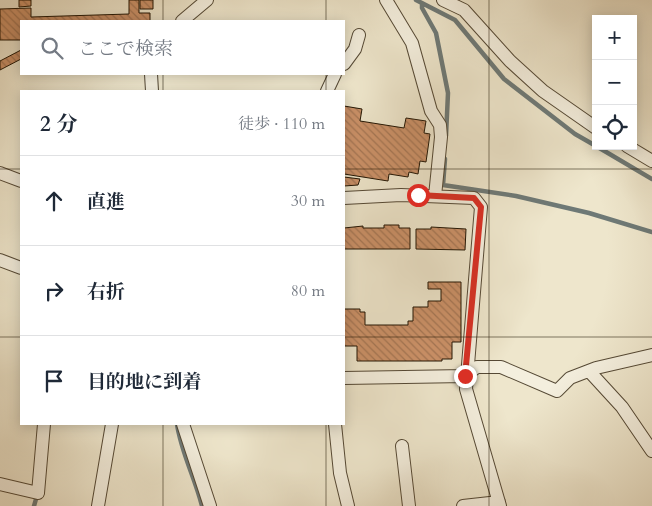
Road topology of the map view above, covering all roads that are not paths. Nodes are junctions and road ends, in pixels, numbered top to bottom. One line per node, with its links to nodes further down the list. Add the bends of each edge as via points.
1 (207, 0): 4 (street)
2 (386, 0): 16 (street, via 412,43 431,111 440,125)
3 (443, 0): 11 (street, via 464,10 510,61 543,91)
4 (183, 20)
5 (359, 35): 6 (street, via 355,49)
6 (345, 63)
7 (151, 75): 9 (street)
8 (335, 75): 10 (street)
9 (152, 90)
10 (327, 90)
11 (592, 125)
12 (634, 150): 13 (street)
13 (652, 161)
14 (0, 173): 15 (street)
15 (20, 180)
16 (435, 196): 17 (street); 22 (street, via 474,198 481,207)
17 (345, 198)
18 (0, 260): 19 (street)
19 (20, 268)
20 (652, 355): 21 (street)
21 (589, 371): 22 (street, via 570,378 557,392 501,367 477,367); 29 (street, via 622,407)
22 (465, 376): 23 (street); 31 (street)
23 (345, 378)
24 (44, 425): 30 (street, via 38,492)
25 (112, 425): 32 (street)
26 (183, 425): 33 (street)
27 (335, 425): 34 (street, via 340,473)
28 (402, 446): 35 (street)
29 (652, 452)
30 (0, 484)
31 (500, 504): 36 (street)
32 (98, 506)
33 (210, 506)
34 (348, 506)
35 (409, 506)
36 (464, 506)

